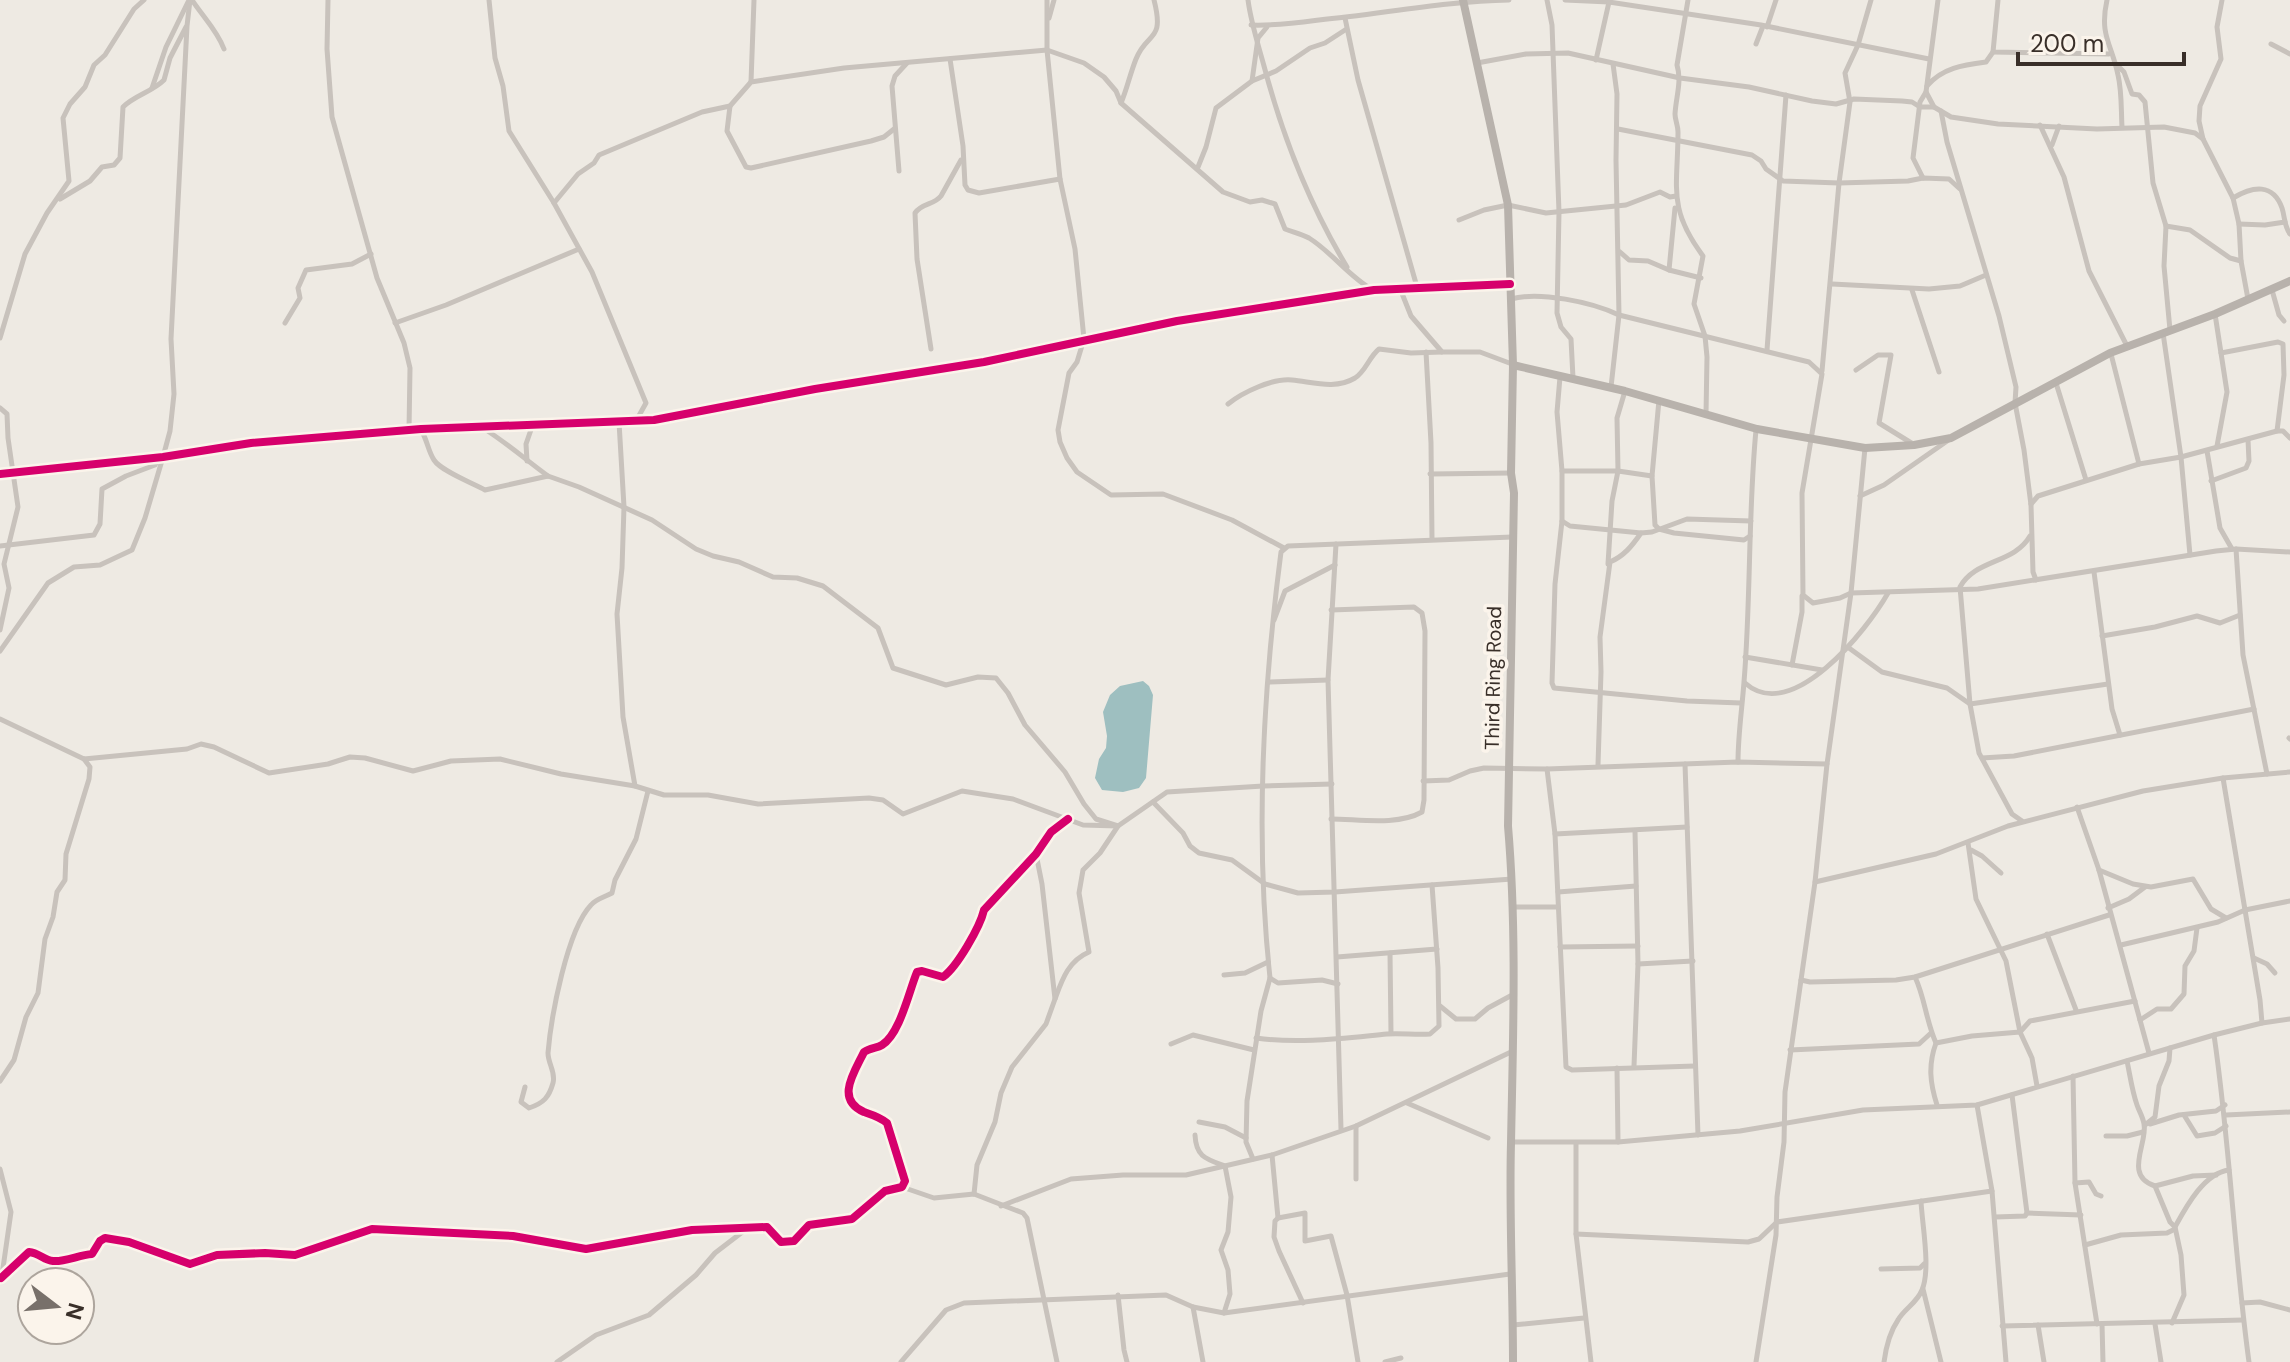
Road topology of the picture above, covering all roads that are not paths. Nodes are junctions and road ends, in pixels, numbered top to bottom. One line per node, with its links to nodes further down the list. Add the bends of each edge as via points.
1 (144, 0): 84 (street, via 94,65 63,118 69,181)
2 (191, 0): 28 (street); 37 (street); 54 (street)
3 (328, 0): 96 (street, via 332,117)
4 (489, 0): 85 (street, via 509,131)
5 (754, 0): 53 (street)
6 (1047, 0): 31 (street)
7 (1054, 0): 31 (street)
8 (1154, 0): 58 (street, via 1158,27 1137,56)
9 (1248, 0): 27 (street)
10 (1463, 0): 11 (street); 26 (street); 47 (street, Third Ring Road)
11 (1509, 0)
12 (1547, 0): 40 (street)
13 (1565, 0): 14 (street)
14 (1589, 0): 23 (street)
15 (1641, 0): 24 (street)
16 (1688, 0): 25 (street)
17 (1776, 0): 30 (street)
18 (1938, 0): 44 (street)
19 (1998, 0): 39 (street)
20 (2107, 0): 41 (street, via 2103,17)
21 (2222, 0): 69 (street, via 2217,27 2221,59 2200,106)
22 (1871, 1): 36 (street)
23 (1609, 2): 24 (street); 45 (street)
24 (1633, 6): 25 (street)
25 (1686, 14): 30 (street); 51 (street, via 1677,65)
26 (1345, 18): 29 (street); 32 (street)
27 (1251, 25): 29 (street); 33 (street)
28 (187, 26): 54 (street, via 164,80); 162 (street, via 171,339 174,394)
29 (1268, 26): 33 (street)
30 (1765, 26): 34 (street); 36 (street)
31 (1047, 28): 38 (street)
32 (1346, 29): 50 (street); 105 (street)
33 (1257, 42): 50 (street); 52 (street)
34 (1756, 44)
35 (2271, 44): 42 (street)
36 (1858, 45): 44 (street); 57 (street, via 1845,73)
37 (224, 49)
38 (1047, 50): 43 (street); 58 (street, via 1084,63 1104,77); 78 (street)
39 (1993, 52): 41 (street); 55 (street, via 1986,62 1960,65 1934,77)
40 (1552, 54): 45 (street); 47 (street); 88 (street)
41 (2109, 54): 49 (street)
42 (2290, 54)
43 (950, 59): 46 (street); 72 (street)
44 (1929, 59): 55 (street)
45 (1596, 60): 48 (street)
46 (907, 62): 53 (street); 67 (street, via 892,86)
47 (1476, 63): 86 (street, Third Ring Road)
48 (1613, 64): 51 (street); 68 (street)
49 (2116, 64): 65 (street); 66 (street, via 2132,94 2145,102)
50 (1266, 76): 52 (street); 98 (street, via 1298,171)
51 (1680, 78): 56 (street); 70 (street, via 1674,118)
52 (1252, 81): 73 (street, via 1216,108)
53 (751, 82): 59 (street)
54 (151, 89): 84 (street, via 123,107 120,158)
55 (1926, 89): 60 (street); 61 (street)
56 (1786, 95): 57 (street); 76 (street)
57 (1850, 102): 60 (street, via 1902,101); 80 (street)
58 (1121, 103): 73 (street)
59 (730, 106): 67 (street, via 727,131 751,168 871,141); 85 (street, via 610,149 578,174)
60 (1920, 107): 61 (street); 77 (street, via 1913,158)
61 (1934, 107): 62 (street)
62 (1941, 111): 63 (street, via 1959,119); 74 (street)
63 (2040, 125): 64 (street); 71 (street)
64 (2059, 126): 65 (street); 71 (street)
65 (2122, 127): 66 (street)
66 (2147, 127): 69 (street, via 2183,130); 92 (street, via 2153,183)
67 (894, 129): 75 (street)
68 (1618, 129): 70 (street); 87 (street)
69 (2203, 139): 82 (street)
70 (1677, 141): 76 (street, via 1752,155); 83 (street)
71 (2052, 146): 123 (street, via 2089,271)
72 (962, 159): 78 (street, via 965,185 972,193); 124 (street, via 938,200 915,213)
73 (1198, 167): 98 (street, via 1234,198 1275,204 1285,229 1309,238)
74 (1955, 170): 79 (street); 81 (street)
75 (899, 171)
76 (1779, 178): 80 (street); 125 (street)
77 (1923, 178): 79 (street); 80 (street)
78 (1060, 179): 121 (street, via 1075,249)
79 (1949, 179): 81 (street)
80 (1839, 183): 104 (street)
81 (1961, 190): 100 (street)
82 (2233, 198): 90 (street, via 2266,188 2281,206); 91 (street)
83 (1676, 199): 87 (street, via 1660,192); 99 (street); 101 (street, via 1685,230 1703,256)
84 (56, 201): 120 (street, via 25,254)
85 (554, 203): 94 (street)
86 (1508, 205): 88 (street); 89 (street); 103 (street, Third Ring Road)
87 (1616, 206): 88 (street); 95 (street)
88 (1559, 212): 111 (street)
89 (1459, 220)
90 (2285, 222): 91 (street); 93 (street)
91 (2239, 224): 97 (street)
92 (2166, 226): 97 (street, via 2190,230); 118 (street)
93 (2290, 234)
94 (579, 249): 117 (street); 146 (street, via 646,403)
95 (1619, 250): 99 (street, via 1629,260); 114 (street)
96 (372, 254): 116 (street, via 352,264 306,270 298,288 300,298); 117 (street)
97 (2241, 261): 112 (street)
98 (1348, 270): 106 (street)
99 (1669, 270): 101 (street)
100 (1986, 275): 107 (street, via 1960,286); 142 (street, via 2016,387)
101 (1701, 278): 119 (street, via 1694,304)
102 (2290, 281): 108 (street)
103 (1510, 284): 105 (street); 110 (street, Third Ring Road)
104 (1832, 284): 107 (street); 133 (street)
105 (1417, 288): 109 (street)
106 (1374, 290): 109 (street); 121 (street)
107 (1912, 290): 132 (street)
108 (2272, 290): 112 (street); 115 (street)
109 (1401, 291): 127 (street, via 1411,316)
110 (1511, 299): 111 (street); 130 (street, Third Ring Road)
111 (1557, 299): 114 (street); 135 (street, via 1561,327 1571,339)
112 (2248, 299): 113 (street)
113 (2215, 314): 118 (street); 129 (street)
114 (1619, 315): 119 (street); 138 (street)
115 (2284, 321)
116 (285, 323)
117 (395, 323): 152 (street, via 410,368)
118 (2167, 331): 123 (street); 163 (street)
119 (1705, 336): 125 (street); 145 (street)
120 (0, 338)
121 (1084, 339): 146 (street, via 969,365); 193 (street, via 1069,373 1058,430 1077,472 1111,495 1163,494 1232,520)
122 (2287, 344): 129 (street); 137 (street)
123 (2127, 346): 128 (street)
124 (931, 349)
125 (1767, 350): 133 (street, via 1809,362)
126 (1426, 352): 127 (street); 143 (street, via 1379,349 1355,378 1308,384 1288,379 1250,390); 171 (street)
127 (1442, 352): 130 (street, via 1480,352)
128 (2110, 353): 136 (street); 165 (street)
129 (2221, 353): 159 (street, via 2227,392)
130 (1513, 365): 134 (street); 169 (street, Third Ring Road)
131 (1856, 370): 158 (street, via 1878,355 1891,355 1879,423)
132 (1939, 372)
133 (1822, 374): 156 (street)
134 (1560, 377): 135 (street); 166 (street)
135 (1573, 379): 138 (street)
136 (2056, 382): 142 (street); 174 (street)
137 (2283, 382): 140 (street); 153 (street)
138 (1611, 388): 139 (street)
139 (1625, 391): 141 (street); 167 (street, via 1617,418)
140 (2290, 391)
141 (1659, 400): 145 (street); 173 (street)
142 (2015, 403): 154 (street); 177 (street)
143 (1228, 404)
144 (0, 408): 168 (street, via 7,414)
145 (1706, 414): 151 (street)
146 (636, 421): 147 (street)
147 (619, 422): 148 (street); 178 (street)
148 (533, 424): 149 (street); 164 (street)
149 (482, 428): 150 (street); 164 (street)
150 (421, 429): 152 (street); 172 (street, via 438,466 485,490)
151 (1757, 429): 156 (street); 180 (street)
152 (409, 430): 162 (street, via 251,443)
153 (2277, 431): 155 (street); 157 (street)
154 (1951, 438): 158 (street); 176 (street)
155 (2290, 438)
156 (1810, 439): 160 (street); 204 (street, via 1802,493)
157 (2248, 440): 159 (street); 175 (street, via 2246,468)
158 (1914, 445): 160 (street)
159 (2217, 446): 161 (street)
160 (1865, 448): 176 (street)
161 (2207, 451): 163 (street); 175 (street)
162 (161, 457): 168 (street); 191 (street, via 155,465 102,489 100,524 94,535); 211 (street, via 132,550 100,565 74,567 48,583)
163 (2181, 457): 165 (street); 196 (street)
164 (527, 461): 172 (street)
165 (2139, 464): 174 (street)
166 (1562, 471): 167 (street); 179 (street)
167 (1618, 471): 173 (street); 183 (street)
168 (15, 473): 170 (street); 191 (street, via 18,507)
169 (1511, 473): 171 (street); 188 (street, Third Ring Road)
170 (0, 474)
171 (1430, 474): 189 (street)
172 (548, 476): 178 (street)
173 (1652, 476): 182 (street)
174 (2087, 480): 177 (street, via 2038,496)
175 (2211, 481): 194 (street, via 2220,528)
176 (1860, 496): 202 (street)
177 (2031, 505): 187 (street)
178 (624, 507): 238 (street, via 617,614 623,717); 246 (street, via 713,556 773,577 823,586 878,628 893,668 946,685 996,678 1096,819)
179 (1562, 521): 181 (street); 184 (street)
180 (1751, 521): 182 (street, via 1687,519); 186 (street)
181 (1570, 526): 183 (street); 184 (street)
182 (1659, 529): 185 (street); 186 (street, via 1731,540)
183 (1612, 530): 185 (street); 198 (street)
184 (1560, 533): 219 (street, via 1552,683 1559,690)
185 (1641, 533): 198 (street)
186 (1751, 535): 212 (street)
187 (2031, 535): 200 (street); 201 (street, via 2009,557 1970,574)
188 (1512, 537): 189 (street); 231 (street, Third Ring Road)
189 (1432, 539): 190 (street)
190 (1336, 544): 193 (street); 197 (street)
191 (10, 545): 192 (street); 208 (street, via 4,564 9,588)
192 (0, 546)
193 (1284, 548): 207 (street)
194 (2234, 549): 195 (street); 196 (street); 206 (street)
195 (2290, 552)
196 (2190, 555): 199 (street)
197 (1335, 565): 205 (street); 207 (street, via 1285,591)
198 (1608, 568): 219 (street, via 1600,637)
199 (2094, 572): 200 (street); 209 (street)
200 (2036, 580): 201 (street)
201 (1961, 589): 203 (street); 221 (street)
202 (1851, 593): 203 (street); 204 (street, via 1813,603); 210 (street)
203 (1888, 593): 210 (street)
204 (1803, 595): 213 (street)
205 (1331, 610): 215 (street); 236 (street, via 1414,607 1422,613)
206 (2240, 615): 209 (street, via 2220,623 2197,616); 222 (street)
207 (1271, 629): 216 (street)
208 (0, 630)
209 (2102, 636): 218 (street)
210 (1846, 650): 214 (street); 221 (street, via 1882,672 1947,688); 229 (street)
211 (0, 651)
212 (1745, 657): 213 (street); 217 (street)
213 (1792, 665): 214 (street)
214 (1823, 670): 217 (street, via 1777,694)
215 (1328, 680): 216 (street); 237 (street)
216 (1269, 682): 239 (street)
217 (1744, 682): 220 (street)
218 (2108, 684): 221 (street); 224 (street)
219 (1601, 693): 220 (street); 230 (street)
220 (1741, 703): 227 (street)
221 (1970, 704): 225 (street)
222 (2254, 709): 224 (street); 234 (street)
223 (0, 719): 226 (street)
224 (2120, 735): 225 (street)
225 (1982, 758): 245 (street, via 2012,814)
226 (84, 759): 238 (street, via 201,744 269,773 350,757 413,771 451,761 500,759); 314 (street, via 89,779 45,939 38,993 14,1060)
227 (1738, 762): 228 (street); 229 (street)
228 (1685, 764): 230 (street); 247 (street)
229 (1827, 764): 256 (street)
230 (1598, 765): 232 (street)
231 (1507, 769): 232 (street); 236 (street, via 1484,768 1449,780); 255 (street, Third Ring Road)
232 (1547, 769): 249 (street)
233 (2290, 772): 234 (street)
234 (2267, 774): 235 (street)
235 (2223, 778): 242 (street); 266 (street)
236 (1423, 781): 244 (street, via 1422,812 1416,815)
237 (1332, 784): 239 (street); 244 (street)
238 (635, 786): 240 (street)
239 (1263, 786): 241 (street, via 1167,792); 257 (street)
240 (648, 791): 243 (street, via 758,804 878,799 903,814 962,791 1013,799); 316 (street, via 636,839 612,893 594,901 580,920 562,972 548,1056 554,1076 550,1093 529,1108 521,1102)
241 (1153, 802): 246 (street); 257 (street, via 1199,853 1232,860)
242 (2077, 807): 245 (street); 253 (street)
243 (1068, 819): 246 (street); 252 (street)
244 (1331, 819): 261 (street)
245 (2023, 822): 250 (street)
246 (1118, 826): 289 (street, via 1083,870 1079,893 1089,952 1066,972)
247 (1687, 827): 248 (street); 279 (street)
248 (1635, 831): 249 (street); 259 (street)
249 (1555, 834): 262 (street)
250 (1968, 843): 251 (street); 256 (street)
251 (1970, 850): 254 (street); 275 (street, via 1976,899)
252 (1036, 854): 289 (street); 348 (street, via 984,910 948,973 943,977 917,972 887,1041 864,1052 855,1071 848,1100 887,1123 905,1181)
253 (2099, 870): 260 (street); 267 (street)
254 (2001, 873)
255 (1512, 879): 258 (street); 264 (street, Third Ring Road)
256 (1815, 882): 286 (street)
257 (1265, 884): 261 (street, via 1298,893); 280 (street)
258 (1432, 885): 261 (street); 274 (street)
259 (1636, 886): 262 (street); 272 (street)
260 (2146, 886): 267 (street); 268 (street, via 2193,879 2211,909)
261 (1335, 892): 277 (street)
262 (1558, 892): 265 (street)
263 (2290, 901): 266 (street)
264 (1513, 907): 265 (street); 288 (street, Third Ring Road)
265 (1558, 907): 273 (street)
266 (2245, 910): 268 (street); 278 (street)
267 (2109, 911): 270 (street); 271 (street)
268 (2227, 918): 269 (street)
269 (2197, 927): 271 (street); 294 (street, via 2194,951 2185,966 2184,994 2171,1009 2157,1009)
270 (2047, 934): 275 (street); 292 (street)
271 (2121, 945): 290 (street)
272 (1638, 946): 273 (street); 281 (street)
273 (1560, 947): 312 (street, via 1566,1067)
274 (1437, 949): 276 (street); 291 (street)
275 (2000, 950): 284 (street); 296 (street)
276 (1390, 953): 277 (street); 297 (street)
277 (1337, 957): 287 (street)
278 (2253, 957): 282 (street); 295 (street)
279 (1693, 961): 281 (street); 311 (street)
280 (1268, 962): 283 (street, via 1245,973); 285 (street)
281 (1638, 964): 310 (street)
282 (2275, 973)
283 (1224, 975)
284 (1915, 977): 286 (street); 298 (street)
285 (1270, 978): 287 (street, via 1278,983); 300 (street)
286 (1801, 980): 306 (street)
287 (1338, 984): 301 (street)
288 (1515, 993): 291 (street, via 1475,1019 1456,1019); 307 (street, Third Ring Road)
289 (1055, 999): 350 (street, via 1046,1024 1012,1067 1001,1093 977,1165)
290 (2135, 1001): 292 (street); 294 (street)
291 (1439, 1006): 297 (street, via 1439,1026 1430,1034)
292 (2076, 1010): 296 (street, via 2030,1021)
293 (2290, 1019): 295 (street)
294 (2140, 1020): 308 (street)
295 (2262, 1023): 299 (street)
296 (2020, 1032): 302 (street); 315 (street)
297 (1391, 1033): 301 (street)
298 (1931, 1033): 302 (street); 306 (street, via 1919,1044)
299 (2214, 1035): 304 (street); 321 (street)
300 (1256, 1038): 301 (street); 305 (street)
301 (1339, 1039): 329 (street)
302 (1936, 1043): 319 (street, via 1929,1075)
303 (1171, 1044): 305 (street, via 1193,1035)
304 (2170, 1048): 308 (street); 330 (street, via 2155,1117)
305 (1254, 1050): 334 (street)
306 (1790, 1050): 326 (street)
307 (1514, 1051): 318 (street); 336 (street, Third Ring Road)
308 (2149, 1053): 309 (street)
309 (2127, 1061): 313 (street); 330 (street)
310 (1634, 1066): 311 (street); 312 (street)
311 (1695, 1066): 332 (street)
312 (1617, 1068): 337 (street)
313 (2073, 1076): 315 (street); 346 (street)
314 (0, 1081)
315 (2037, 1086): 317 (street)
316 (525, 1087)
317 (2012, 1095): 320 (street); 354 (street)
318 (1406, 1103): 327 (street); 335 (street)
319 (1937, 1105): 320 (street); 326 (street, via 1863,1110)
320 (1977, 1105): 349 (street)
321 (2225, 1105): 323 (street); 324 (street)
322 (2290, 1112): 324 (street)
323 (2184, 1115): 328 (street, via 2197,1136); 330 (street)
324 (2226, 1115): 328 (street)
325 (1199, 1122): 334 (street)
326 (1785, 1124): 332 (street); 358 (street)
327 (1356, 1126): 329 (street); 345 (street)
328 (2226, 1126): 343 (street)
329 (1341, 1129): 339 (street)
330 (2144, 1129): 333 (street, via 2136,1135); 347 (street, via 2138,1152 2141,1177)
331 (1195, 1135): 341 (street, via 1196,1148 1206,1159)
332 (1698, 1135): 337 (street)
333 (2106, 1136)
334 (1246, 1138): 340 (street)
335 (1488, 1138)
336 (1511, 1142): 338 (street); 365 (street, Third Ring Road)
337 (1618, 1142): 338 (street)
338 (1576, 1143): 361 (street)
339 (1272, 1155): 340 (street); 357 (street)
340 (1253, 1159): 341 (street)
341 (1225, 1166): 353 (street, via 1186,1175 1071,1179); 375 (street, via 1231,1197 1221,1250 1230,1294)
342 (0, 1169): 366 (street, via 11,1212)
343 (2229, 1170): 344 (street); 372 (street)
344 (2216, 1175): 347 (street); 359 (street, via 2189,1203)
345 (1356, 1179)
346 (2075, 1183): 351 (street, via 2089,1182); 355 (street)
347 (2155, 1186): 359 (street)
348 (902, 1187): 350 (street, via 934,1198); 360 (street, via 885,1191 852,1219 809,1225 794,1241 781,1242 767,1227)
349 (1992, 1191): 352 (street); 356 (street)
350 (974, 1194): 353 (street)
351 (2101, 1196)
352 (1921, 1201): 358 (street); 363 (street)
353 (1001, 1206): 370 (street, via 1027,1218)
354 (2027, 1213): 355 (street); 356 (street)
355 (2082, 1215): 362 (street)
356 (1995, 1217): 383 (street)
357 (1278, 1218): 369 (street, via 1305,1213 1305,1241 1331,1236); 371 (street, via 1274,1237)
358 (1777, 1222): 361 (street, via 1748,1242); 394 (street)
359 (2175, 1228): 362 (street); 378 (street, via 2184,1295)
360 (746, 1230): 366 (street, via 692,1230 586,1249 513,1236 372,1229 295,1255 217,1255 190,1264 105,1238 92,1254 55,1261 29,1252); 385 (street, via 649,1315 596,1335)
361 (1576, 1234): 376 (street)
362 (2085, 1245): 379 (street)
363 (1925, 1263): 364 (street, via 1920,1268); 367 (street)
364 (1881, 1269)
365 (1510, 1274): 369 (street); 381 (street, Third Ring Road)
366 (1, 1279)
367 (1923, 1289): 395 (street, via 1898,1318); 396 (street)
368 (1118, 1295): 370 (street); 373 (street, via 1166,1295); 388 (street)
369 (1347, 1295): 371 (street); 390 (street)
370 (1045, 1300): 386 (street, via 964,1303 946,1310); 387 (street)
371 (1303, 1303): 375 (street)
372 (2242, 1303): 374 (street); 377 (street)
373 (1193, 1307): 375 (street); 389 (street)
374 (2290, 1310)
375 (1224, 1313)
376 (1584, 1318): 381 (street); 393 (street)
377 (2243, 1320): 378 (street); 401 (street)
378 (2172, 1323): 380 (street)
379 (2100, 1324): 380 (street); 382 (street); 399 (street)
380 (2155, 1324): 400 (street)
381 (1513, 1325): 392 (street, Third Ring Road)
382 (2038, 1325): 383 (street); 398 (street)
383 (2002, 1326): 397 (street)
384 (1401, 1358): 391 (street)
385 (557, 1362)
386 (901, 1362)
387 (1057, 1362)
388 (1127, 1362)
389 (1203, 1362)
390 (1358, 1362)
391 (1385, 1362)
392 (1513, 1362)
393 (1591, 1362)
394 (1756, 1362)
395 (1884, 1362)
396 (1941, 1362)
397 (2006, 1362)
398 (2044, 1362)
399 (2103, 1362)
400 (2161, 1362)
401 (2249, 1362)

